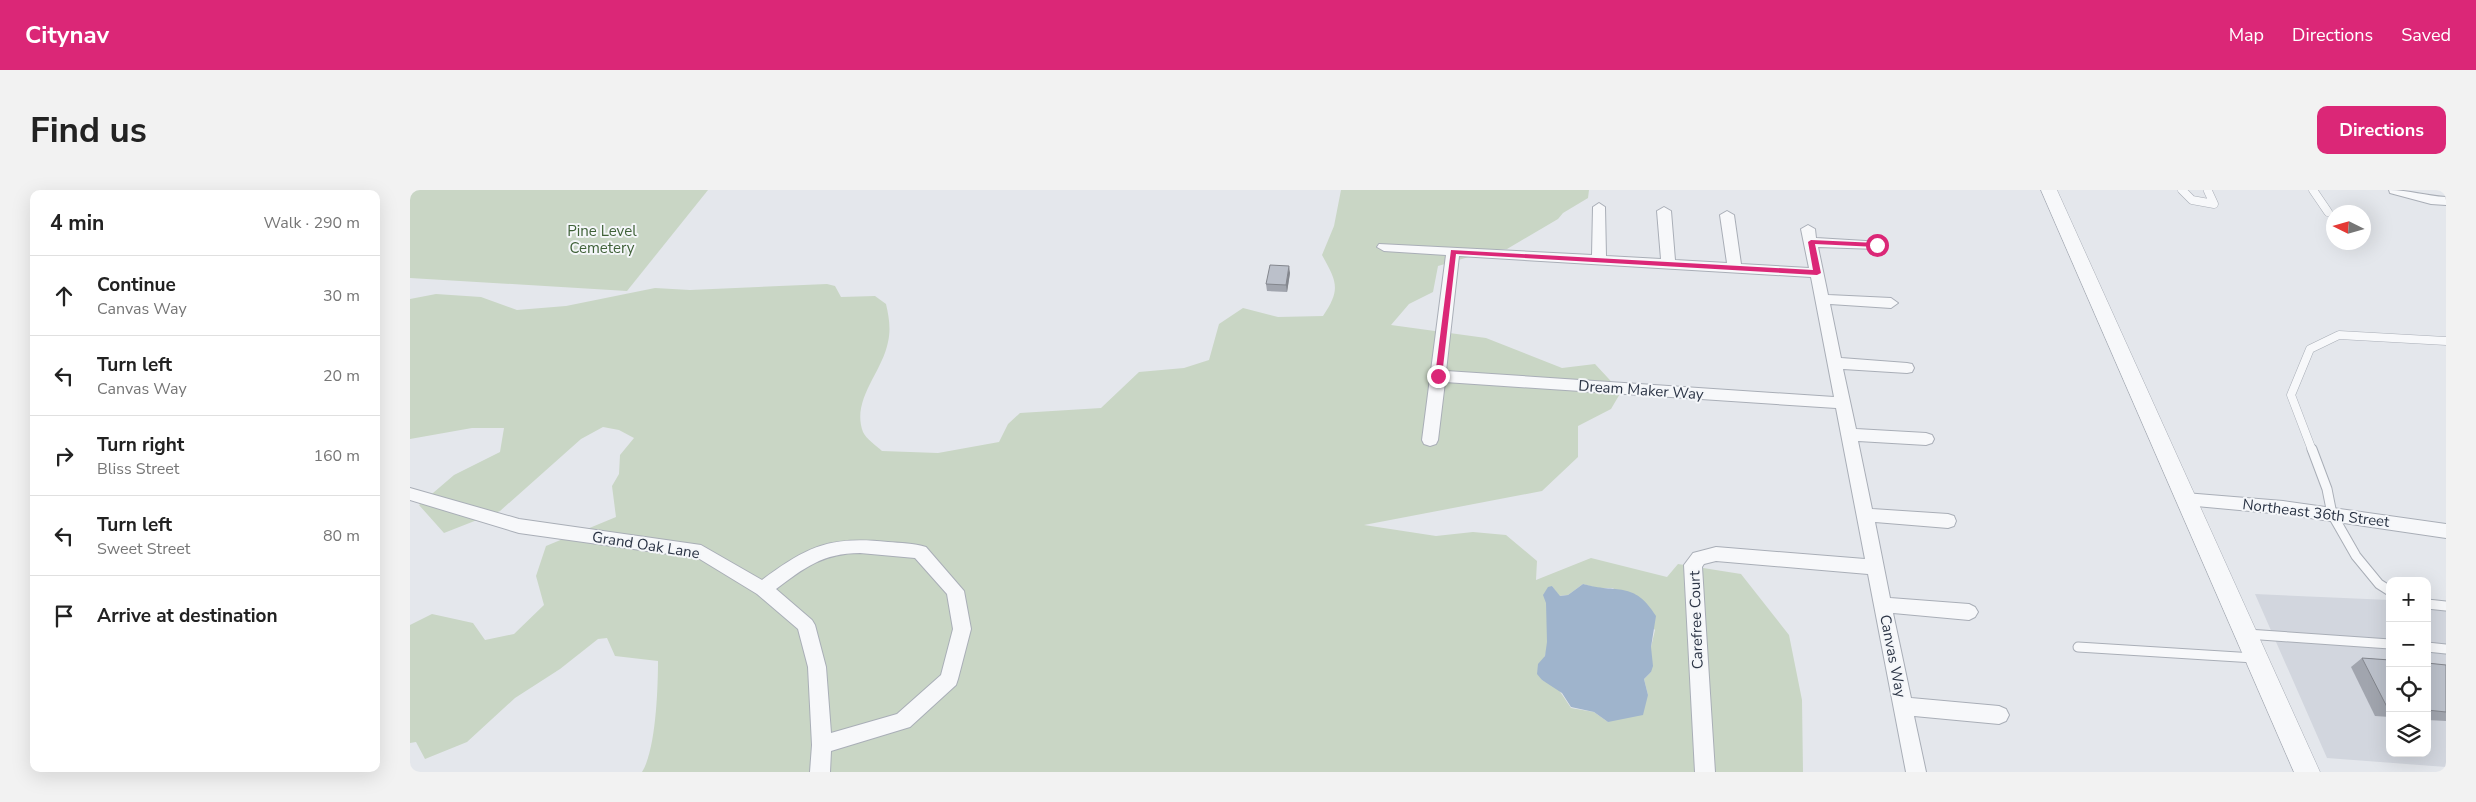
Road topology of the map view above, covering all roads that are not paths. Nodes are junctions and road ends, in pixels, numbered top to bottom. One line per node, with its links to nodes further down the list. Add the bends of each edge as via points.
1 (2049, 190): 29 (street)
2 (2182, 190): 5 (lane, via 2186,198 2214,204)
3 (2313, 190): 8 (lane)
4 (2395, 190): 6 (street)
5 (2208, 191)
6 (2446, 202)
7 (1599, 207): 14 (street)
8 (2326, 209)
9 (1664, 211): 15 (street)
10 (1727, 215): 16 (street)
11 (1877, 245): 17 (street, Canvas Way, via 1810,236)
12 (1384, 247): 13 (street)
13 (1453, 252): 14 (street); 23 (street)
14 (1599, 260): 15 (street)
15 (1668, 264): 16 (street)
16 (1735, 268): 17 (street)
17 (1817, 273): 18 (street, Canvas Way)
18 (1824, 300): 19 (street); 21 (street, Canvas Way)
19 (1891, 303)
20 (2446, 341): 30 (lane, via 2339,335 2310,349 2291,395 2327,489)
21 (1836, 363): 22 (street); 24 (street, Canvas Way)
22 (1907, 368)
23 (1438, 376): 24 (street, Dream Maker Way); 27 (street)
24 (1843, 403): 25 (street, Canvas Way)
25 (1850, 435): 26 (street); 31 (street, Canvas Way)
26 (1926, 439)
27 (1430, 440)
28 (410, 494): 36 (street, Grand Oak Lane, via 519,526 701,552)
29 (2185, 499): 30 (street, Northeast 36th Street); 41 (street)
30 (2332, 514): 33 (street, Northeast 36th Street); 35 (lane, via 2356,556)
31 (1865, 515): 32 (street); 34 (street, Canvas Way)
32 (1948, 521)
33 (2446, 531)
34 (1875, 567): 38 (street, Canvas Way); 51 (street, Carefree Court, via 1716,554 1698,558 1693,565)
35 (2386, 588)
36 (763, 589): 49 (street, Grand Oak Lane, via 806,625 817,667); 49 (street, via 796,565 829,548 866,547 920,552 955,591 962,629 948,679 903,721)
37 (2431, 604): 39 (lane)
38 (1883, 605): 40 (street, Canvas Way); 47 (street, Canvas Way)
39 (2446, 606)
40 (1969, 612)
41 (2246, 634): 42 (lane); 46 (street)
42 (2386, 644)
43 (2078, 647): 46 (lane)
44 (2431, 647): 45 (lane)
45 (2446, 648)
46 (2257, 659): 53 (street)
47 (1902, 706): 48 (street, Canvas Way); 52 (street, Canvas Way)
48 (1999, 715)
49 (822, 745): 50 (street, Grand Oak Lane)
50 (820, 772)
51 (1705, 772)
52 (1916, 772)
53 (2307, 772)

